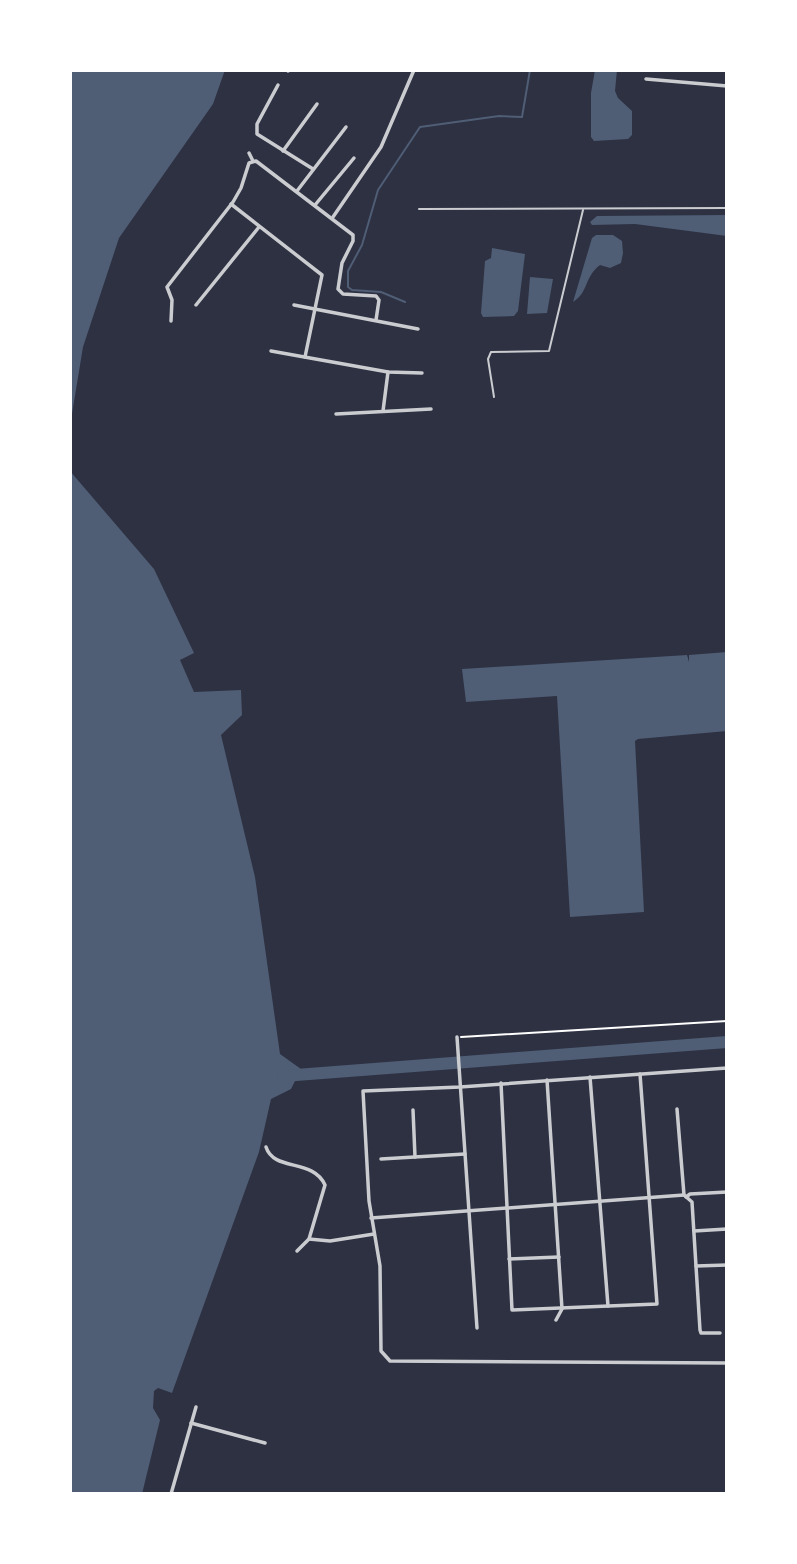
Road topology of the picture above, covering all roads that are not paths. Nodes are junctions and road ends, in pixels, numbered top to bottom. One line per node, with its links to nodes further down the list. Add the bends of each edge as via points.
1 (414, 70): 18 (street, via 381,147)
2 (646, 79): 4 (street)
3 (278, 85): 7 (street, via 257,124 257,134)
4 (727, 86)
5 (317, 104): 7 (street)
6 (346, 127): 11 (street)
7 (283, 151): 11 (street)
8 (249, 153): 10 (street)
9 (354, 158): 14 (street)
10 (253, 161): 12 (street); 13 (street)
11 (313, 169): 12 (street)
12 (296, 191): 14 (street)
13 (231, 205): 19 (street); 24 (street, via 167,288 172,300)
14 (316, 205): 18 (street)
15 (727, 208): 17 (lane)
16 (419, 209): 17 (lane)
17 (583, 209): 30 (lane, via 549,351 491,352)
18 (332, 218): 23 (street, via 354,237 342,263 338,289 376,296)
19 (259, 227): 20 (street); 22 (street, via 322,275)
20 (196, 305)
21 (294, 305): 22 (street)
22 (314, 309): 23 (street); 27 (street)
23 (376, 320): 25 (street)
24 (171, 321)
25 (418, 330)
26 (271, 351): 27 (street)
27 (305, 357): 28 (street)
28 (388, 372): 29 (street); 32 (street)
29 (422, 373)
30 (494, 397)
31 (431, 409): 32 (street)
32 (383, 411): 33 (street)
33 (336, 414)
34 (457, 1037): 40 (street)
35 (727, 1068): 36 (street)
36 (639, 1073): 37 (street); 49 (street)
37 (590, 1077): 38 (street); 50 (street)
38 (547, 1080): 39 (street); 51 (street)
39 (501, 1083): 40 (street); 52 (street)
40 (460, 1087): 44 (street); 54 (street, via 363,1091)
41 (677, 1109): 48 (street)
42 (414, 1110): 45 (street)
43 (266, 1147): 58 (street, via 276,1160 315,1171 322,1178 325,1193)
44 (465, 1154): 45 (street); 53 (street)
45 (415, 1157): 46 (street)
46 (381, 1159)
47 (727, 1192): 48 (street)
48 (685, 1196): 49 (street); 56 (street, via 692,1202)
49 (650, 1198): 50 (street); 64 (street, via 658,1303)
50 (601, 1201): 51 (street); 64 (street)
51 (555, 1204): 52 (street); 60 (street)
52 (507, 1207): 53 (street); 61 (street)
53 (469, 1210): 54 (street); 67 (street)
54 (371, 1218): 57 (street)
55 (727, 1229): 56 (street)
56 (694, 1231): 63 (street)
57 (374, 1234): 58 (street, via 330,1241); 69 (street, via 380,1266 381,1352 390,1361)
58 (309, 1239): 59 (street)
59 (297, 1251)
60 (559, 1257): 61 (street); 65 (street)
61 (509, 1259): 65 (street, via 512,1310)
62 (727, 1265): 63 (street)
63 (696, 1266): 68 (street, via 700,1332)
64 (608, 1306): 65 (street)
65 (562, 1308): 66 (street)
66 (556, 1320)
67 (477, 1328)
68 (720, 1334)
69 (727, 1363)
70 (196, 1407): 71 (street)
71 (191, 1423): 72 (street); 73 (street)
72 (265, 1443)
73 (171, 1494)

